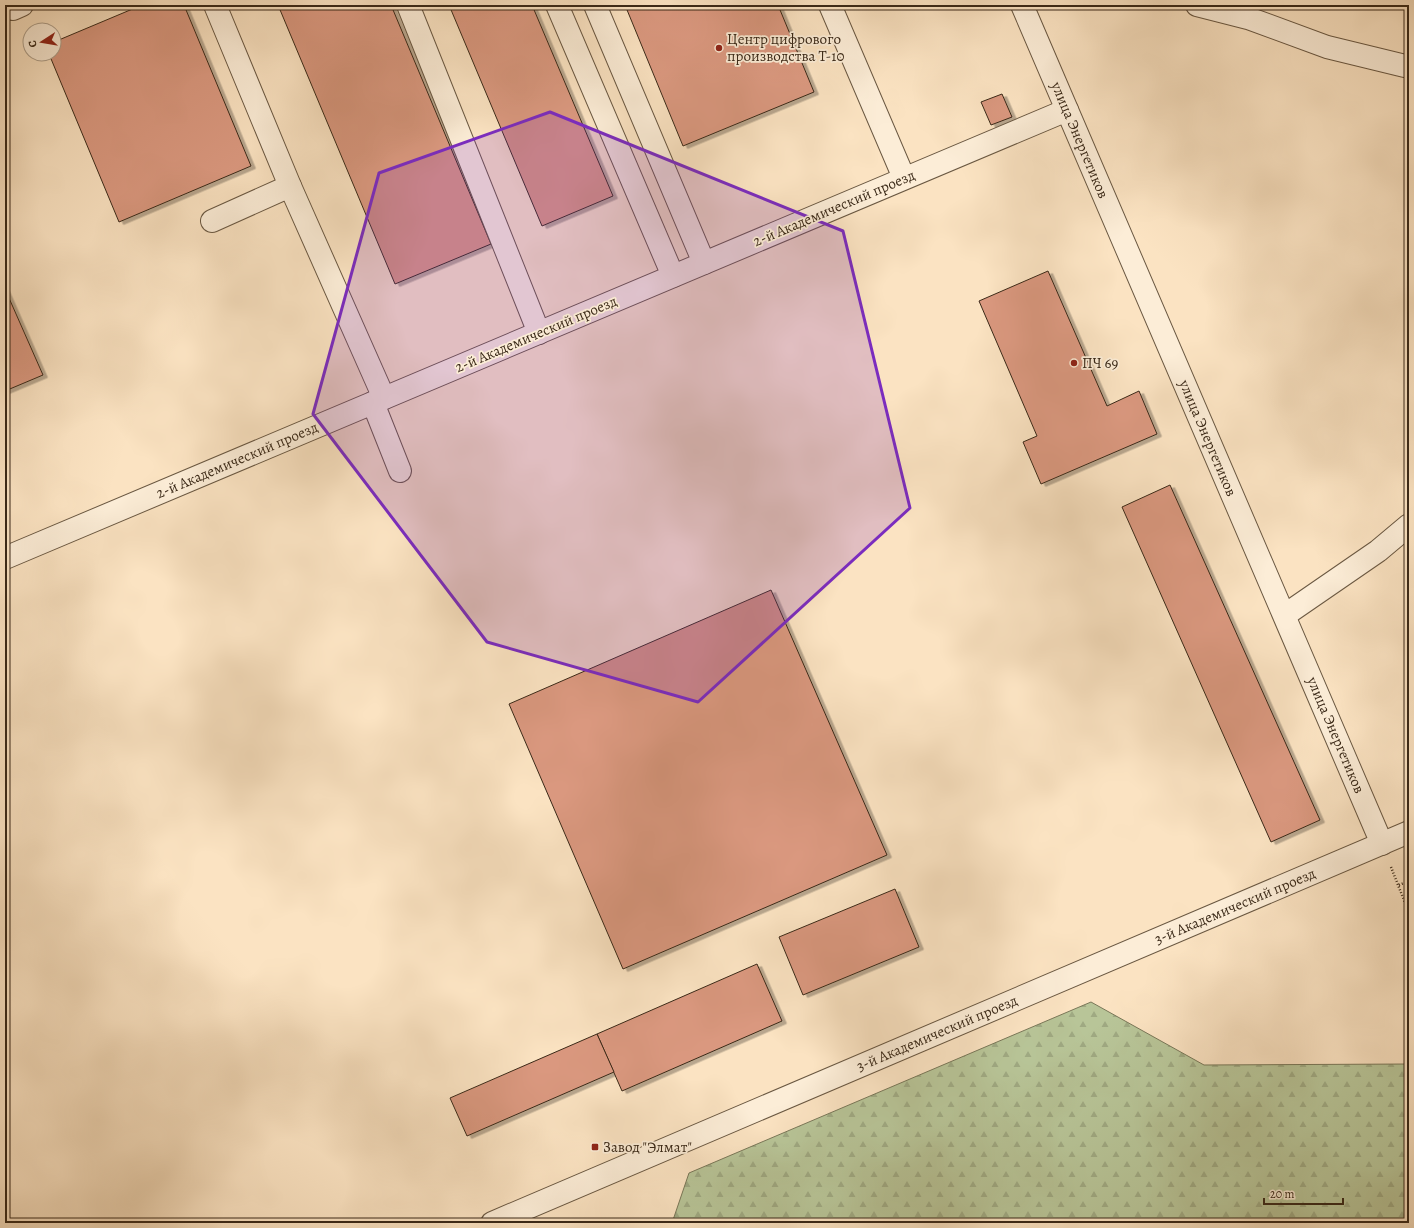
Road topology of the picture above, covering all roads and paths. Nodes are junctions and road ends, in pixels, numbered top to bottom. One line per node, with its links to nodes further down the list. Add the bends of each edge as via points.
1 (215, 5): 11 (street)
2 (408, 5): 15 (street)
3 (557, 5): 14 (street)
4 (595, 5): 13 (street)
5 (830, 5): 10 (street)
6 (1022, 5): 9 (street, улица Энергетиков)
7 (1197, 5): 8 (street, via 1248,18 1327,47)
8 (1406, 66)
9 (1066, 110): 10 (street, 2-й Академический проезд); 20 (street, улица Энергетиков)
10 (904, 178): 13 (street, 2-й Академический проезд)
11 (290, 186): 12 (street); 16 (street)
12 (212, 221)
13 (704, 263): 14 (street, 2-й Академический проезд)
14 (673, 276): 15 (street, 2-й Академический проезд)
15 (539, 333): 16 (street, 2-й Академический проезд)
16 (379, 401): 17 (street); 19 (street, 2-й Академический проезд)
17 (400, 471)
18 (1409, 525): 20 (street, via 1378,551)
19 (5, 558)
20 (1284, 615): 22 (street, улица Энергетиков)
21 (1409, 832): 22 (street)
22 (1382, 844): 24 (path); 26 (street, 3-й Академический проезд)
23 (1409, 881): 24 (path)
24 (1399, 885): 25 (path)
25 (1409, 913)
26 (492, 1223)

